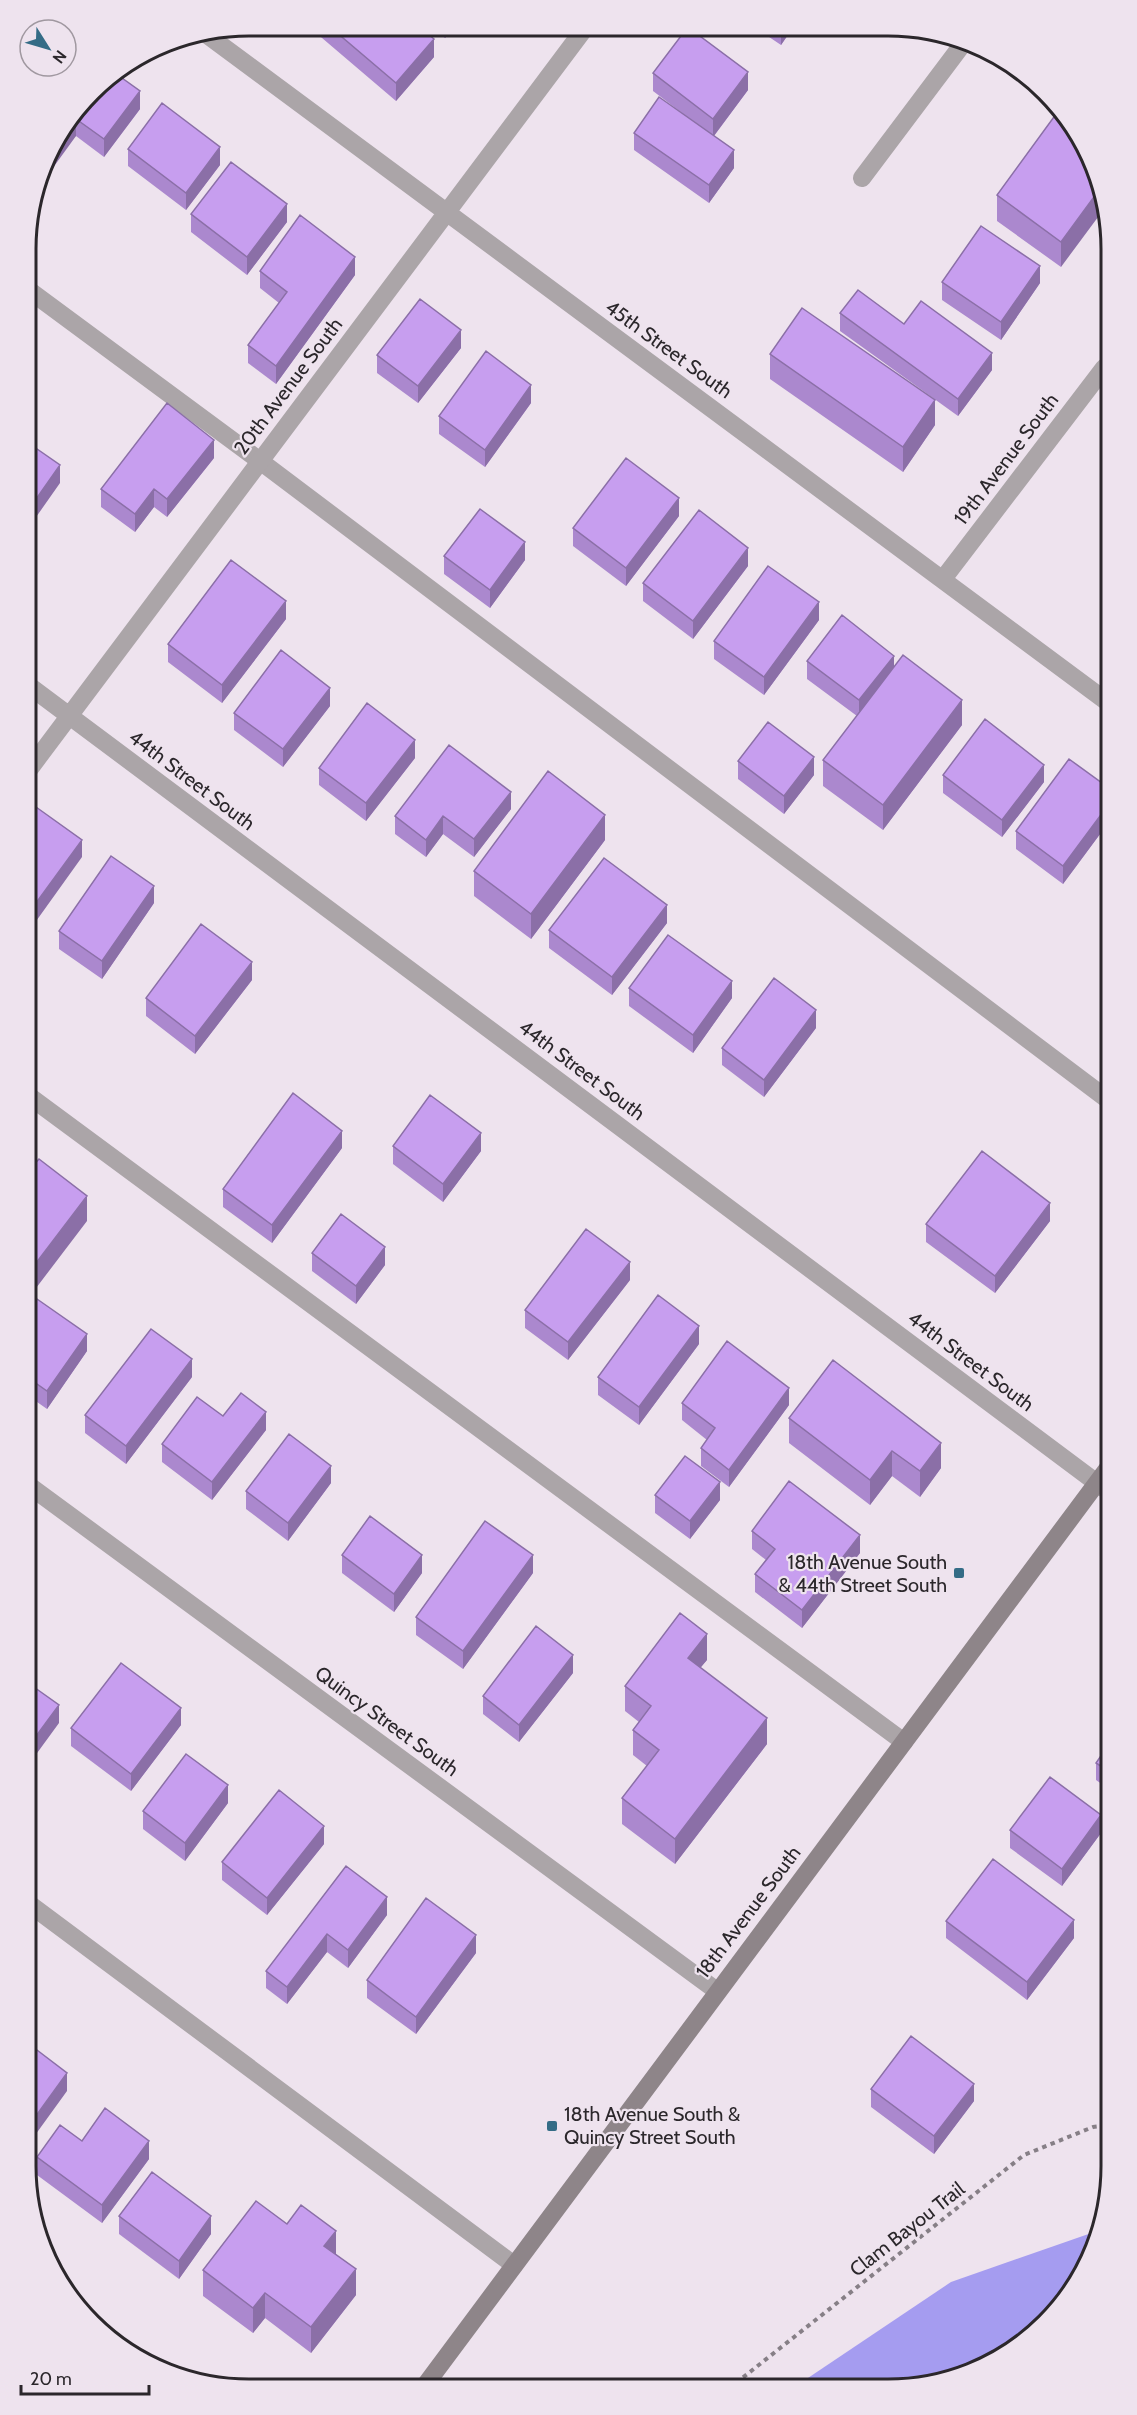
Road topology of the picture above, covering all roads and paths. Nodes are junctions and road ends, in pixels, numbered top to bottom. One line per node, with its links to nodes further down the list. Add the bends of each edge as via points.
1 (579, 36): 5 (street, 20th Avenue South)
2 (213, 39): 5 (street, 45th Street South)
3 (960, 48): 4 (street)
4 (862, 178)
5 (446, 213): 8 (street, 20th Avenue South); 9 (street, 45th Street South)
6 (36, 295): 8 (street)
7 (1101, 372): 9 (street, 19th Avenue South)
8 (260, 461): 12 (street, 20th Avenue South); 14 (street)
9 (943, 579): 11 (street, 45th Street South)
10 (36, 691): 12 (street, 44th Street South)
11 (1101, 697)
12 (69, 716): 13 (street, 20th Avenue South); 16 (street, 44th Street South)
13 (36, 760)
14 (1101, 1094)
15 (36, 1101): 19 (street)
16 (1101, 1487)
17 (36, 1491): 21 (street, Quincy Street South)
18 (1101, 1491): 19 (street, 18th Avenue South)
19 (904, 1742): 21 (street, 18th Avenue South)
20 (36, 1909): 23 (street)
21 (717, 1991): 23 (street, 18th Avenue South)
22 (1101, 2126): 25 (path, Clam Bayou Trail, via 1024,2155)
23 (514, 2265): 24 (street, 18th Avenue South)
24 (430, 2379)
25 (741, 2379)

